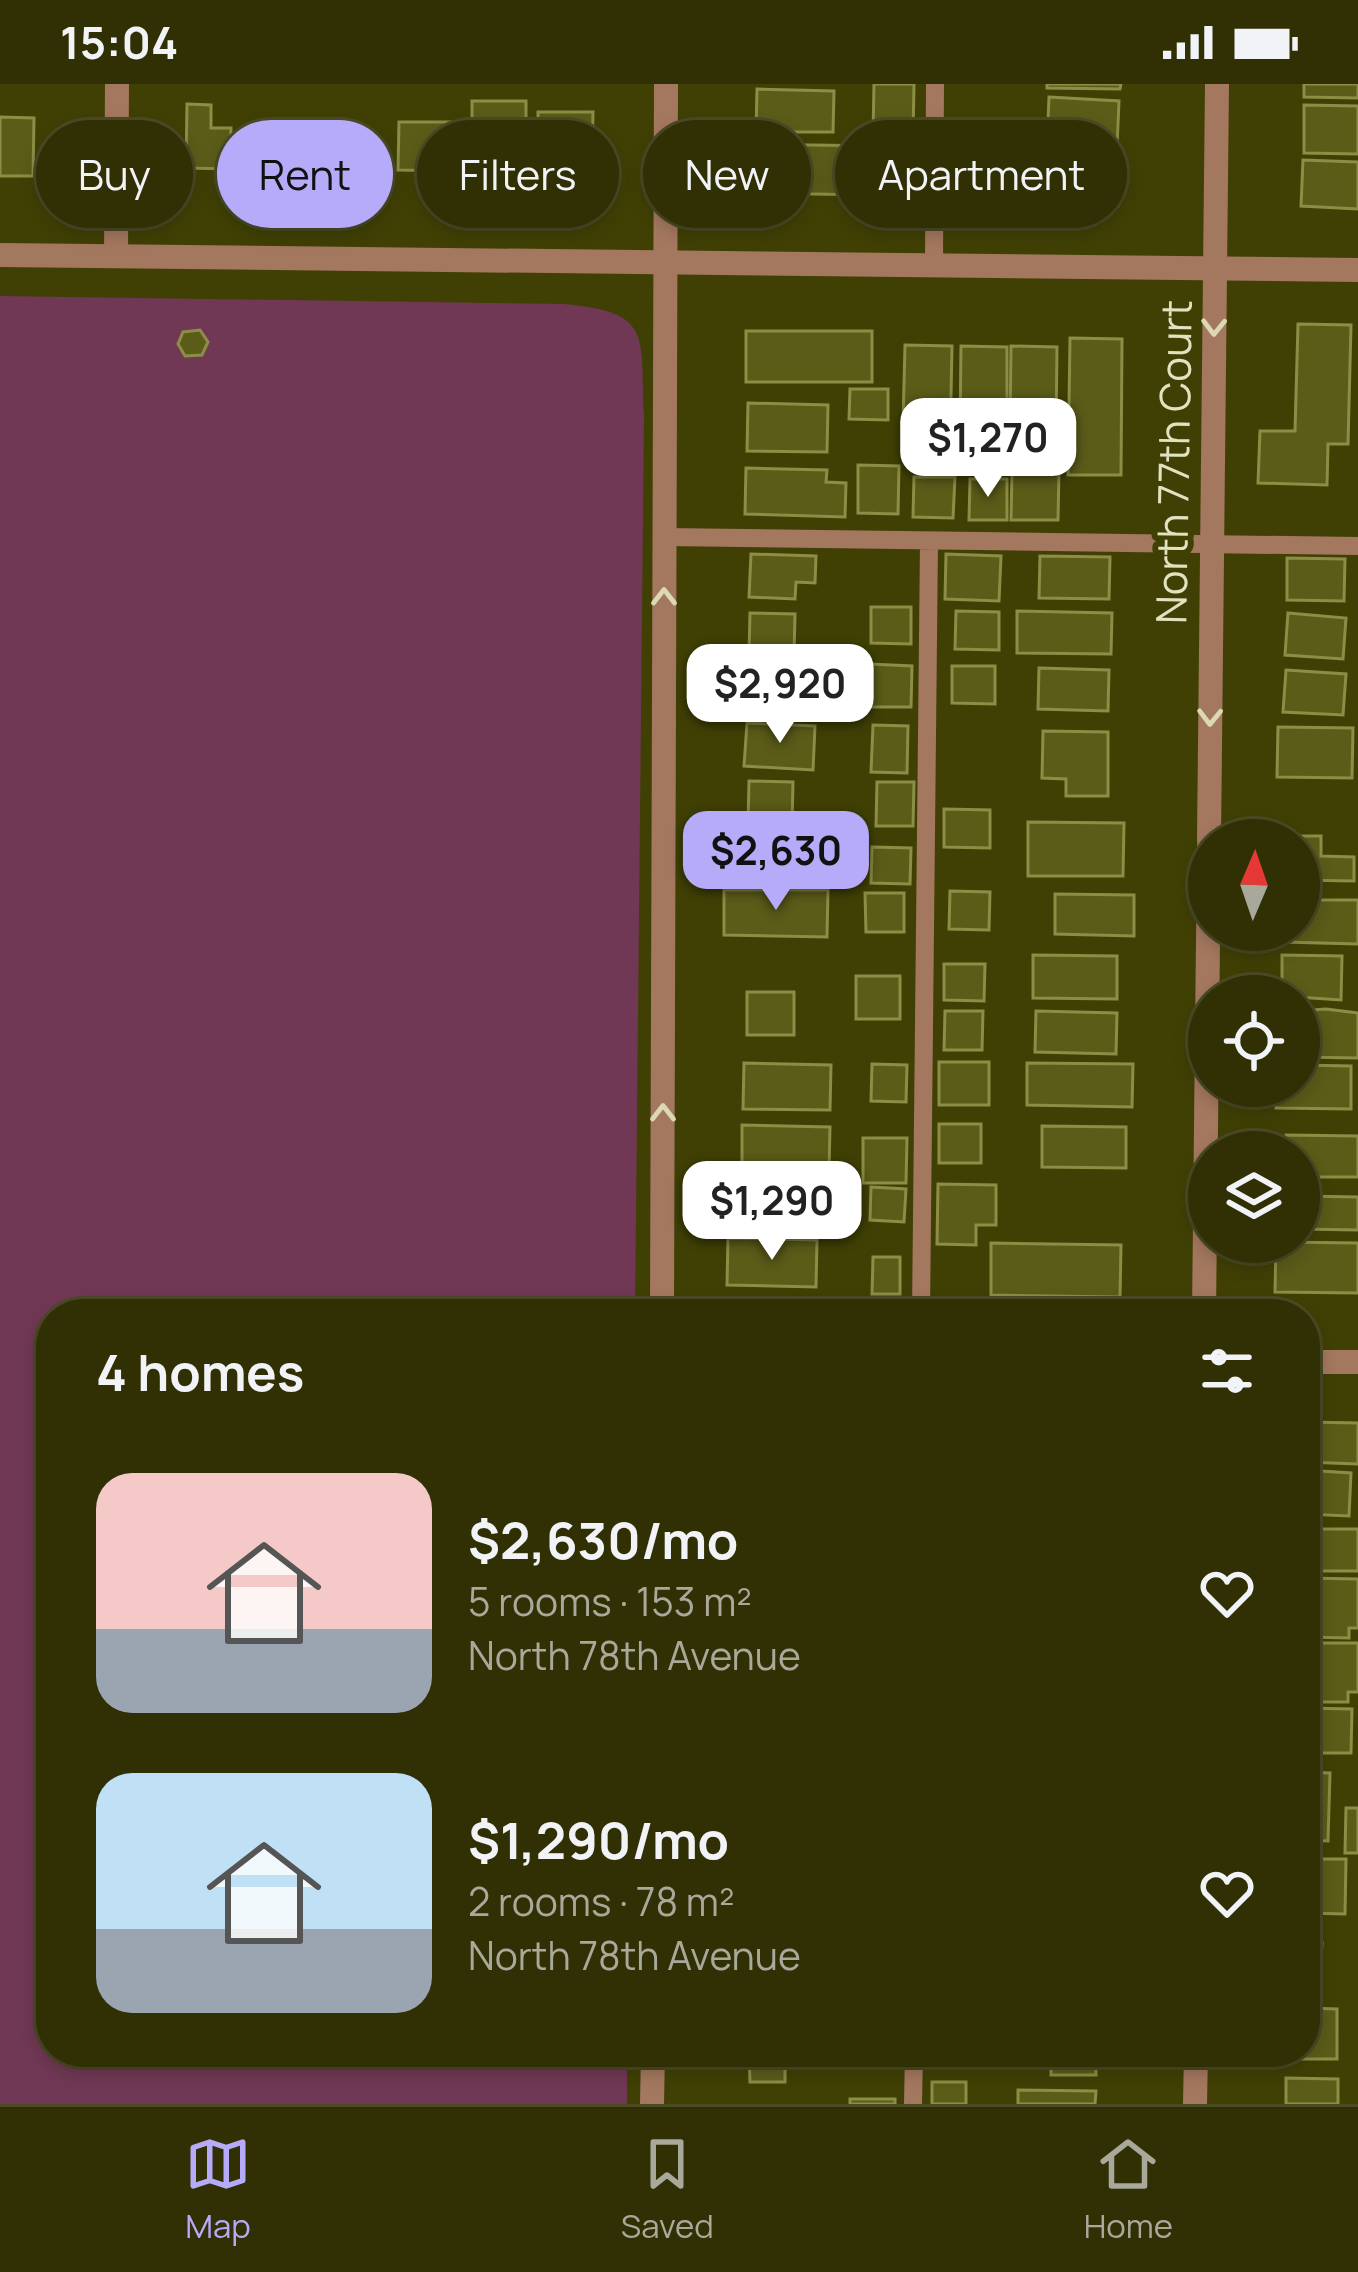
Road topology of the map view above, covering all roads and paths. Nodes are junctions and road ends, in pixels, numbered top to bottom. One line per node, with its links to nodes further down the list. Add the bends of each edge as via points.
1 (117, 84): 6 (street)
2 (666, 84): 7 (street)
3 (935, 84): 8 (lane)
4 (1217, 84): 9 (street, North 77th Court)
5 (0, 255): 6 (street)
6 (116, 256): 7 (street)
7 (664, 263): 8 (street); 11 (street)
8 (934, 266): 9 (street)
9 (1215, 269): 10 (street); 13 (street, North 77th Court, one-way to 13)
10 (1358, 270)
11 (664, 537): 12 (lane); 17 (street, one-way to 11)
12 (928, 542): 13 (lane); 18 (lane)
13 (1212, 544): 14 (lane); 15 (street, North 77th Court, one-way to 15)
14 (1358, 546)
15 (1209, 819)
16 (1208, 951): 19 (street, North 77th Court)
17 (662, 1299)
18 (921, 1299)
19 (1204, 1299)
20 (1320, 1362): 21 (street)
21 (1358, 1363)
22 (653, 2067): 25 (street)
23 (914, 2067): 26 (lane)
24 (1196, 2067): 27 (street)
25 (652, 2104)
26 (914, 2104)
27 (1195, 2104)

